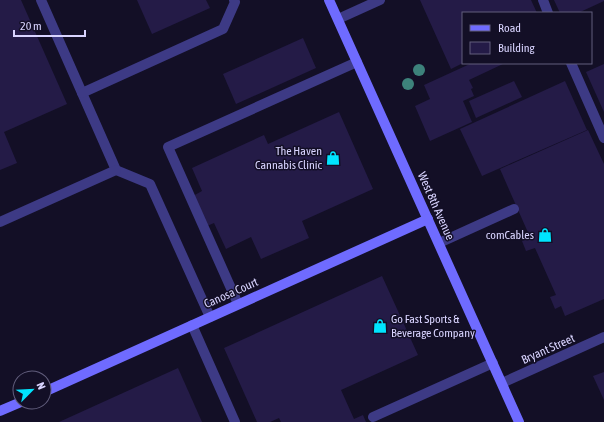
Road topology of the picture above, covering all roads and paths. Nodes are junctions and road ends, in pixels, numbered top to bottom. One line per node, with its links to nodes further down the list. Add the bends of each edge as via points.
1 (41, 0): 10 (street)
2 (234, 0): 10 (street, via 223,29)
3 (329, 0): 7 (main road, West 8th Avenue)
4 (380, 0): 7 (street)
5 (543, 0): 6 (street)
6 (548, 12)
7 (338, 19): 8 (main road, West 8th Avenue)
8 (357, 62): 14 (main road, West 8th Avenue); 17 (street, via 168,147)
9 (571, 64): 11 (street)
10 (82, 93): 12 (street)
11 (604, 138)
12 (116, 170): 15 (street); 18 (street, via 150,184)
13 (514, 209): 16 (street)
14 (428, 219): 16 (main road, West 8th Avenue); 17 (main road, Canosa Court)
15 (0, 222)
16 (439, 243): 21 (main road, West 8th Avenue)
17 (238, 304): 18 (main road, Canosa Court)
18 (210, 317): 19 (main road, Canosa Court)
19 (192, 325): 23 (main road, Canosa Court); 27 (street)
20 (604, 337): 22 (street, Bryant Street)
21 (493, 363): 22 (main road, West 8th Avenue); 26 (street)
22 (502, 383): 28 (main road, West 8th Avenue)
23 (52, 388)
24 (12, 406): 25 (main road)
25 (0, 412)
26 (373, 417)
27 (235, 422)
28 (519, 422)

